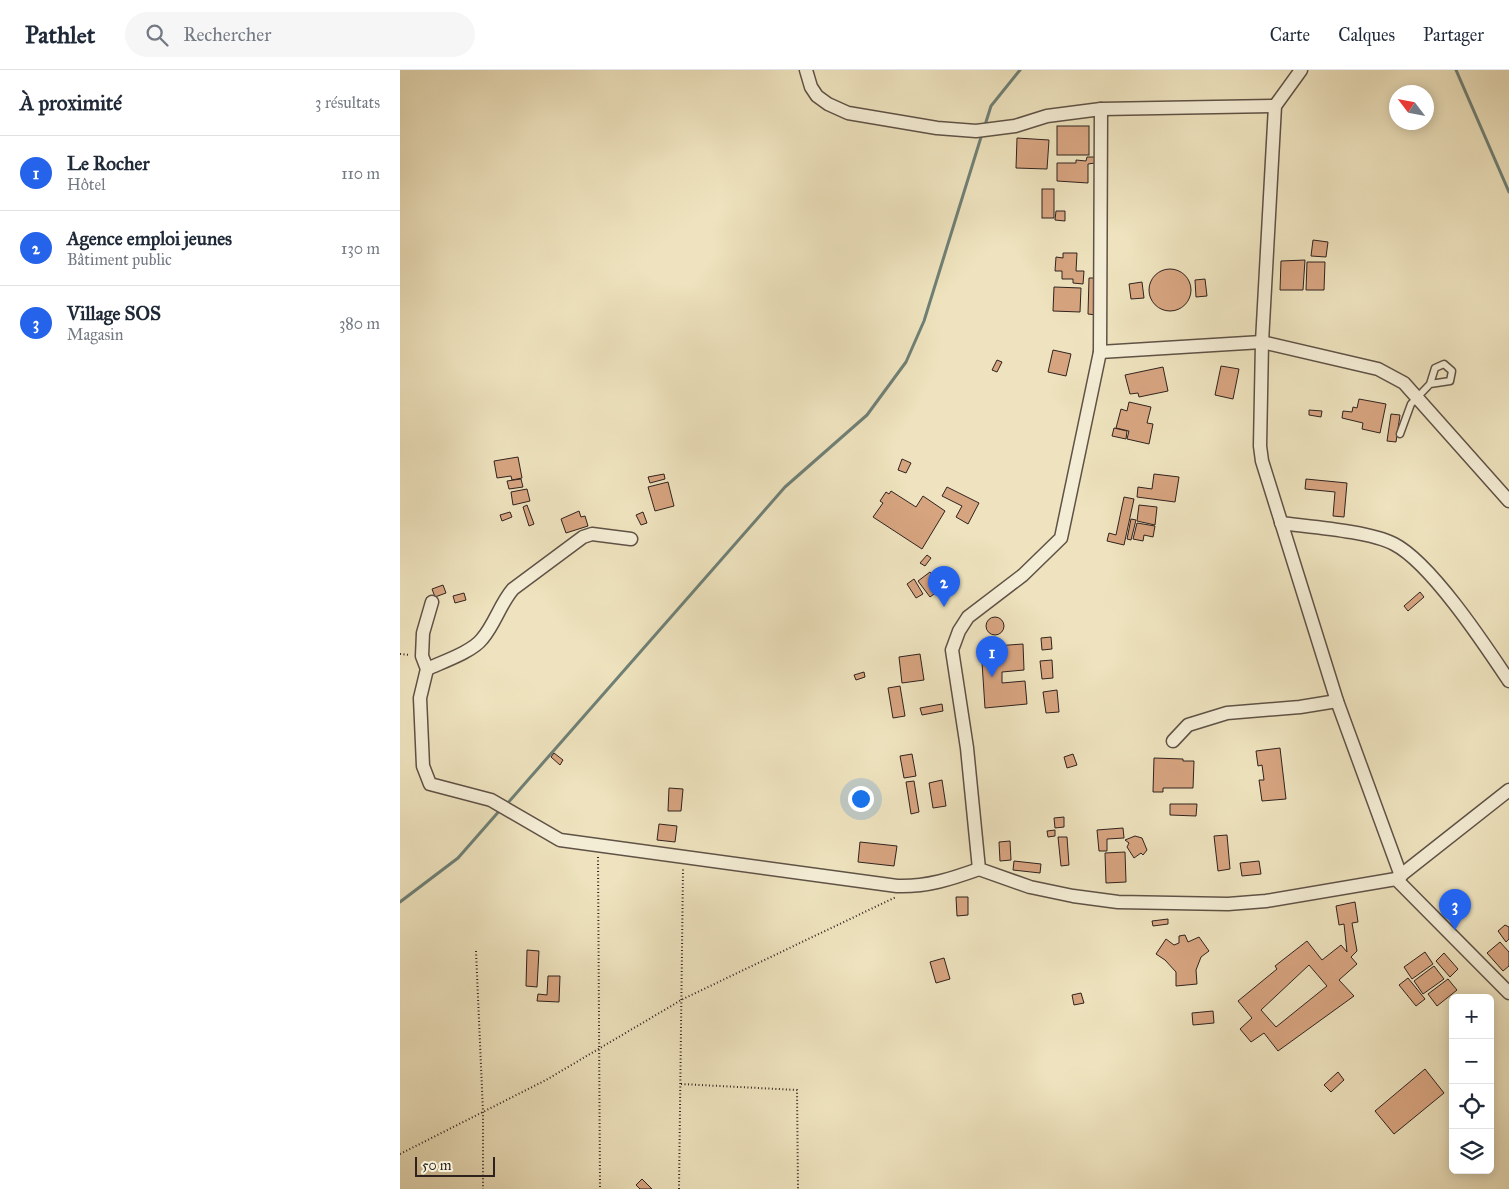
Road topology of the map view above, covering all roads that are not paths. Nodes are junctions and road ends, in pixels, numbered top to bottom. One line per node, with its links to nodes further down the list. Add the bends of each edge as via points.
1 (806, 70): 4 (street, via 817,96 848,113 937,128 976,131)
2 (1301, 70): 3 (street)
3 (1275, 106): 4 (street); 5 (street)
4 (1101, 109): 6 (street)
5 (1262, 342): 6 (street); 8 (street, via 1378,369 1404,383); 11 (street, via 1260,446)
6 (1100, 352): 19 (street, via 1061,538 1023,575 968,617 952,650)
7 (1430, 384): 8 (lane)
8 (1418, 399): 9 (lane, via 1411,404); 10 (street)
9 (1400, 434)
10 (1509, 501)
11 (1281, 523): 15 (street, via 1372,537 1394,544 1407,553 1472,628); 16 (street)
12 (631, 538): 14 (street, via 592,534 583,537 514,589 478,643)
13 (432, 602): 14 (street, via 423,633 422,656)
14 (426, 669): 19 (street, via 420,698 423,766 430,784 491,800 560,840 897,886 918,887 938,883)
15 (1509, 681)
16 (1337, 701): 17 (street, via 1227,713 1188,725); 20 (street)
17 (1173, 741)
18 (1509, 790): 20 (street)
19 (980, 869): 20 (street, via 1030,887 1118,902 1228,904 1266,901)
20 (1399, 878): 21 (street)
21 (1509, 993)

